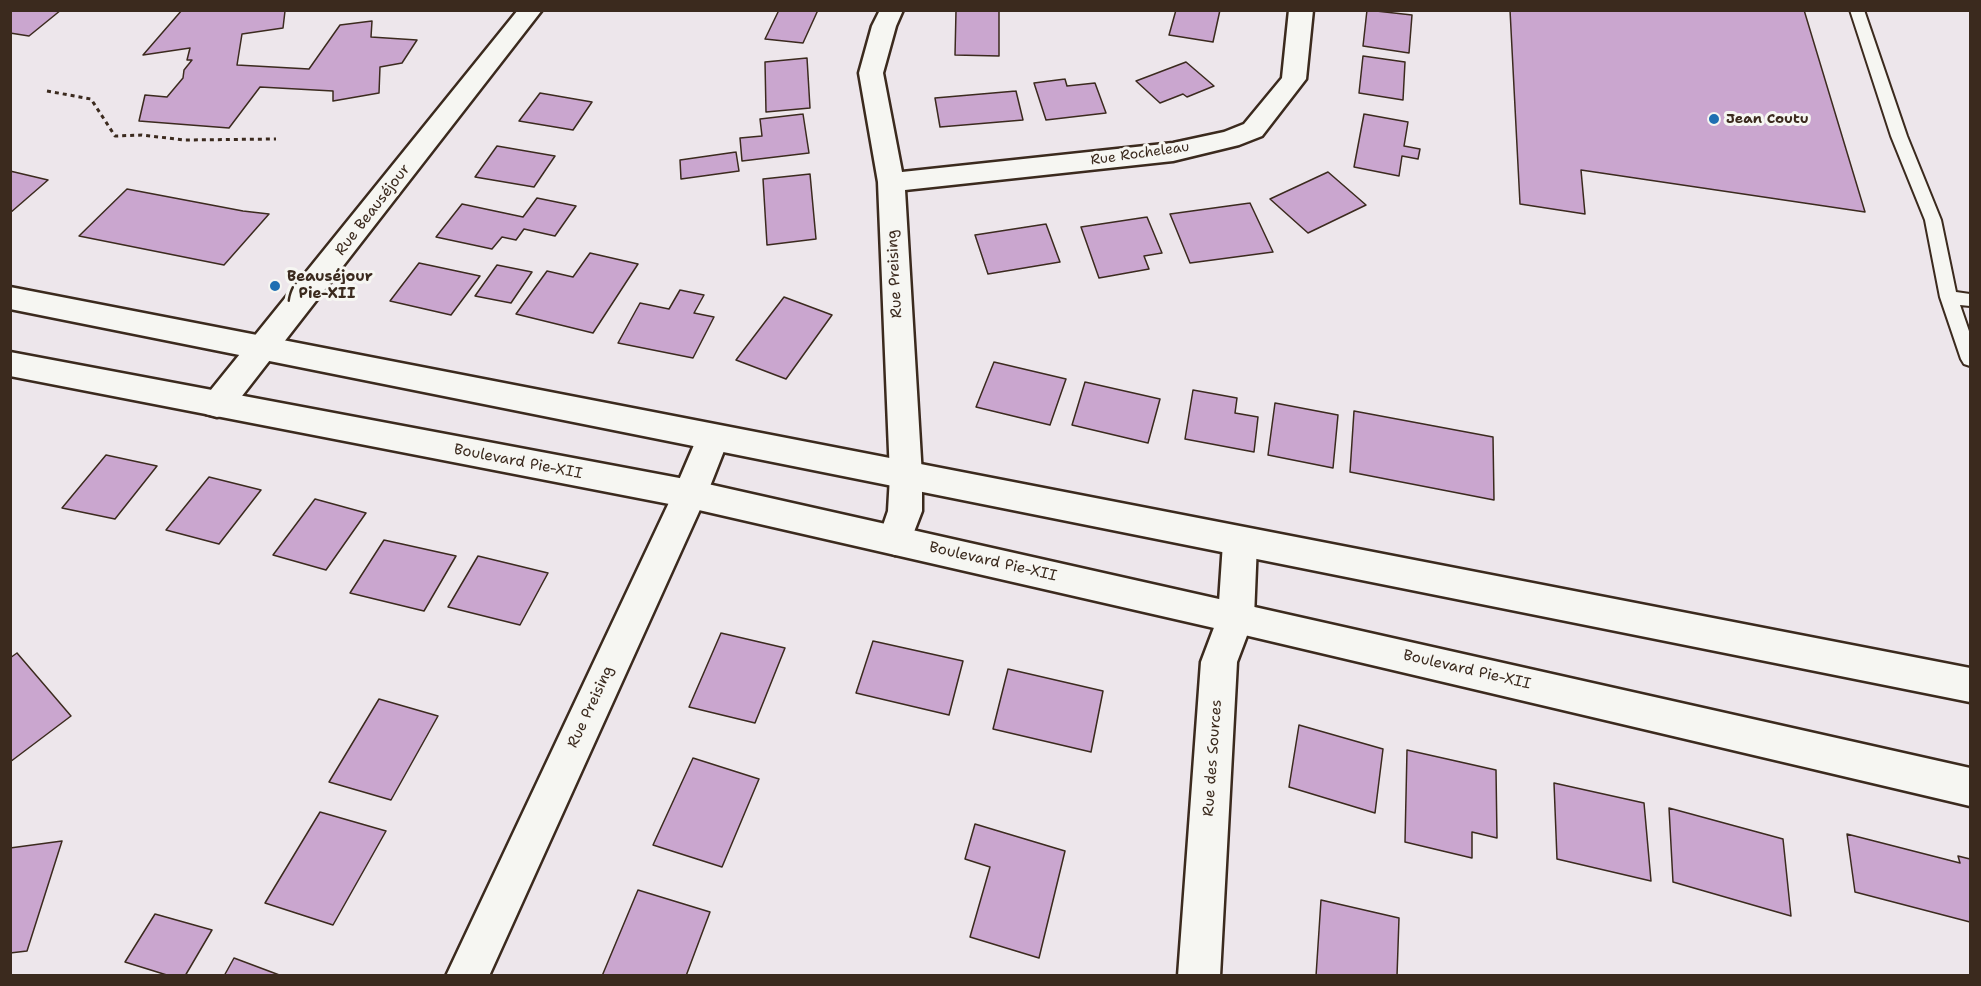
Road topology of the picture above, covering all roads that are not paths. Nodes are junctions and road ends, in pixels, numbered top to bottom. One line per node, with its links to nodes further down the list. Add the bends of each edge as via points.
1 (892, 10): 5 (street, Rue Preising, via 872,73)
2 (1301, 10): 5 (street, Rue Rocheleau, via 1294,79 1253,130 1173,152)
3 (1857, 10): 7 (lane, via 1899,136 1933,220)
4 (527, 12): 9 (street, Rue Beauséjour)
5 (891, 182): 14 (street, Rue Preising)
6 (10, 297): 9 (street)
7 (1948, 297): 8 (lane); 10 (lane)
8 (1971, 300)
9 (263, 347): 12 (street, Rue Beauséjour); 13 (street)
10 (1971, 359)
11 (10, 364): 12 (street, Boulevard Pie-XII)
12 (217, 405): 15 (street, Boulevard Pie-XII)
13 (713, 438): 14 (street); 15 (street, Rue Preising)
14 (906, 476): 16 (street, Rue Preising, via 905,511); 17 (street)
15 (690, 494): 16 (street, Boulevard Pie-XII); 21 (street, Rue Preising)
16 (895, 540): 18 (street, Boulevard Pie-XII)
17 (1240, 543): 18 (street, Rue des Sources); 19 (street)
18 (1236, 617): 20 (street, Boulevard Pie-XII); 22 (street, Rue des Sources, via 1219,662)
19 (1971, 685)
20 (1971, 787)
21 (467, 975)
22 (1199, 975)

